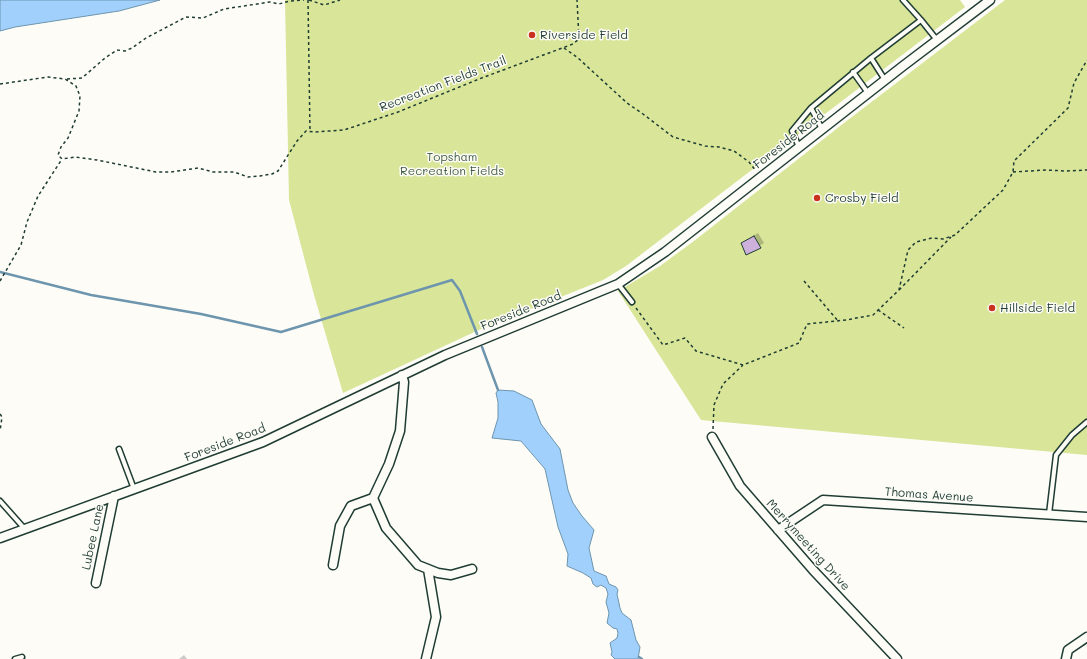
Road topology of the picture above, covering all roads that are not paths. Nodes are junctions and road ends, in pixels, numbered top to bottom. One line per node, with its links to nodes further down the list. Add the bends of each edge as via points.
1 (903, 0): 3 (lane)
2 (990, 0): 4 (street, Foreside Road)
3 (921, 20): 4 (lane); 5 (lane)
4 (938, 40): 7 (street, Foreside Road)
5 (871, 58): 6 (lane); 7 (lane)
6 (853, 72): 8 (lane); 9 (lane)
7 (885, 80): 8 (street, Foreside Road)
8 (869, 93): 10 (street, Foreside Road)
9 (811, 108): 10 (lane); 11 (lane, via 792,131)
10 (822, 129): 11 (street, Foreside Road)
11 (799, 147): 12 (street, Foreside Road, via 665,252)
12 (618, 284): 13 (lane); 14 (street, Foreside Road, via 465,346)
13 (632, 302)
14 (402, 376): 18 (street, Foreside Road, via 263,442); 20 (street, via 404,382 400,431 389,464)
15 (1087, 422): 22 (lane, via 1072,435 1056,455)
16 (712, 437): 25 (street, Merrymeeting Drive, via 740,486)
17 (119, 450): 18 (lane)
18 (134, 489): 19 (street, Foreside Road)
19 (114, 496): 24 (street, Foreside Road); 30 (street, Lubee Lane)
20 (373, 498): 27 (street, via 351,506 340,526); 28 (street, via 386,528 418,565)
21 (0, 500): 24 (lane)
22 (1049, 515): 23 (street, Thomas Avenue); 25 (street, Thomas Avenue, via 823,500)
23 (1087, 517)
24 (24, 528): 26 (street, Foreside Road)
25 (778, 530): 35 (street, Merrymeeting Drive)
26 (0, 538)
27 (333, 565)
28 (428, 569): 29 (street, via 451,575); 34 (street, via 436,617)
29 (472, 569)
30 (96, 583)
31 (1087, 637): 36 (street, via 1068,650)
32 (22, 657): 33 (lane)
33 (15, 659)
34 (426, 659)
35 (897, 659)
36 (1066, 659)

